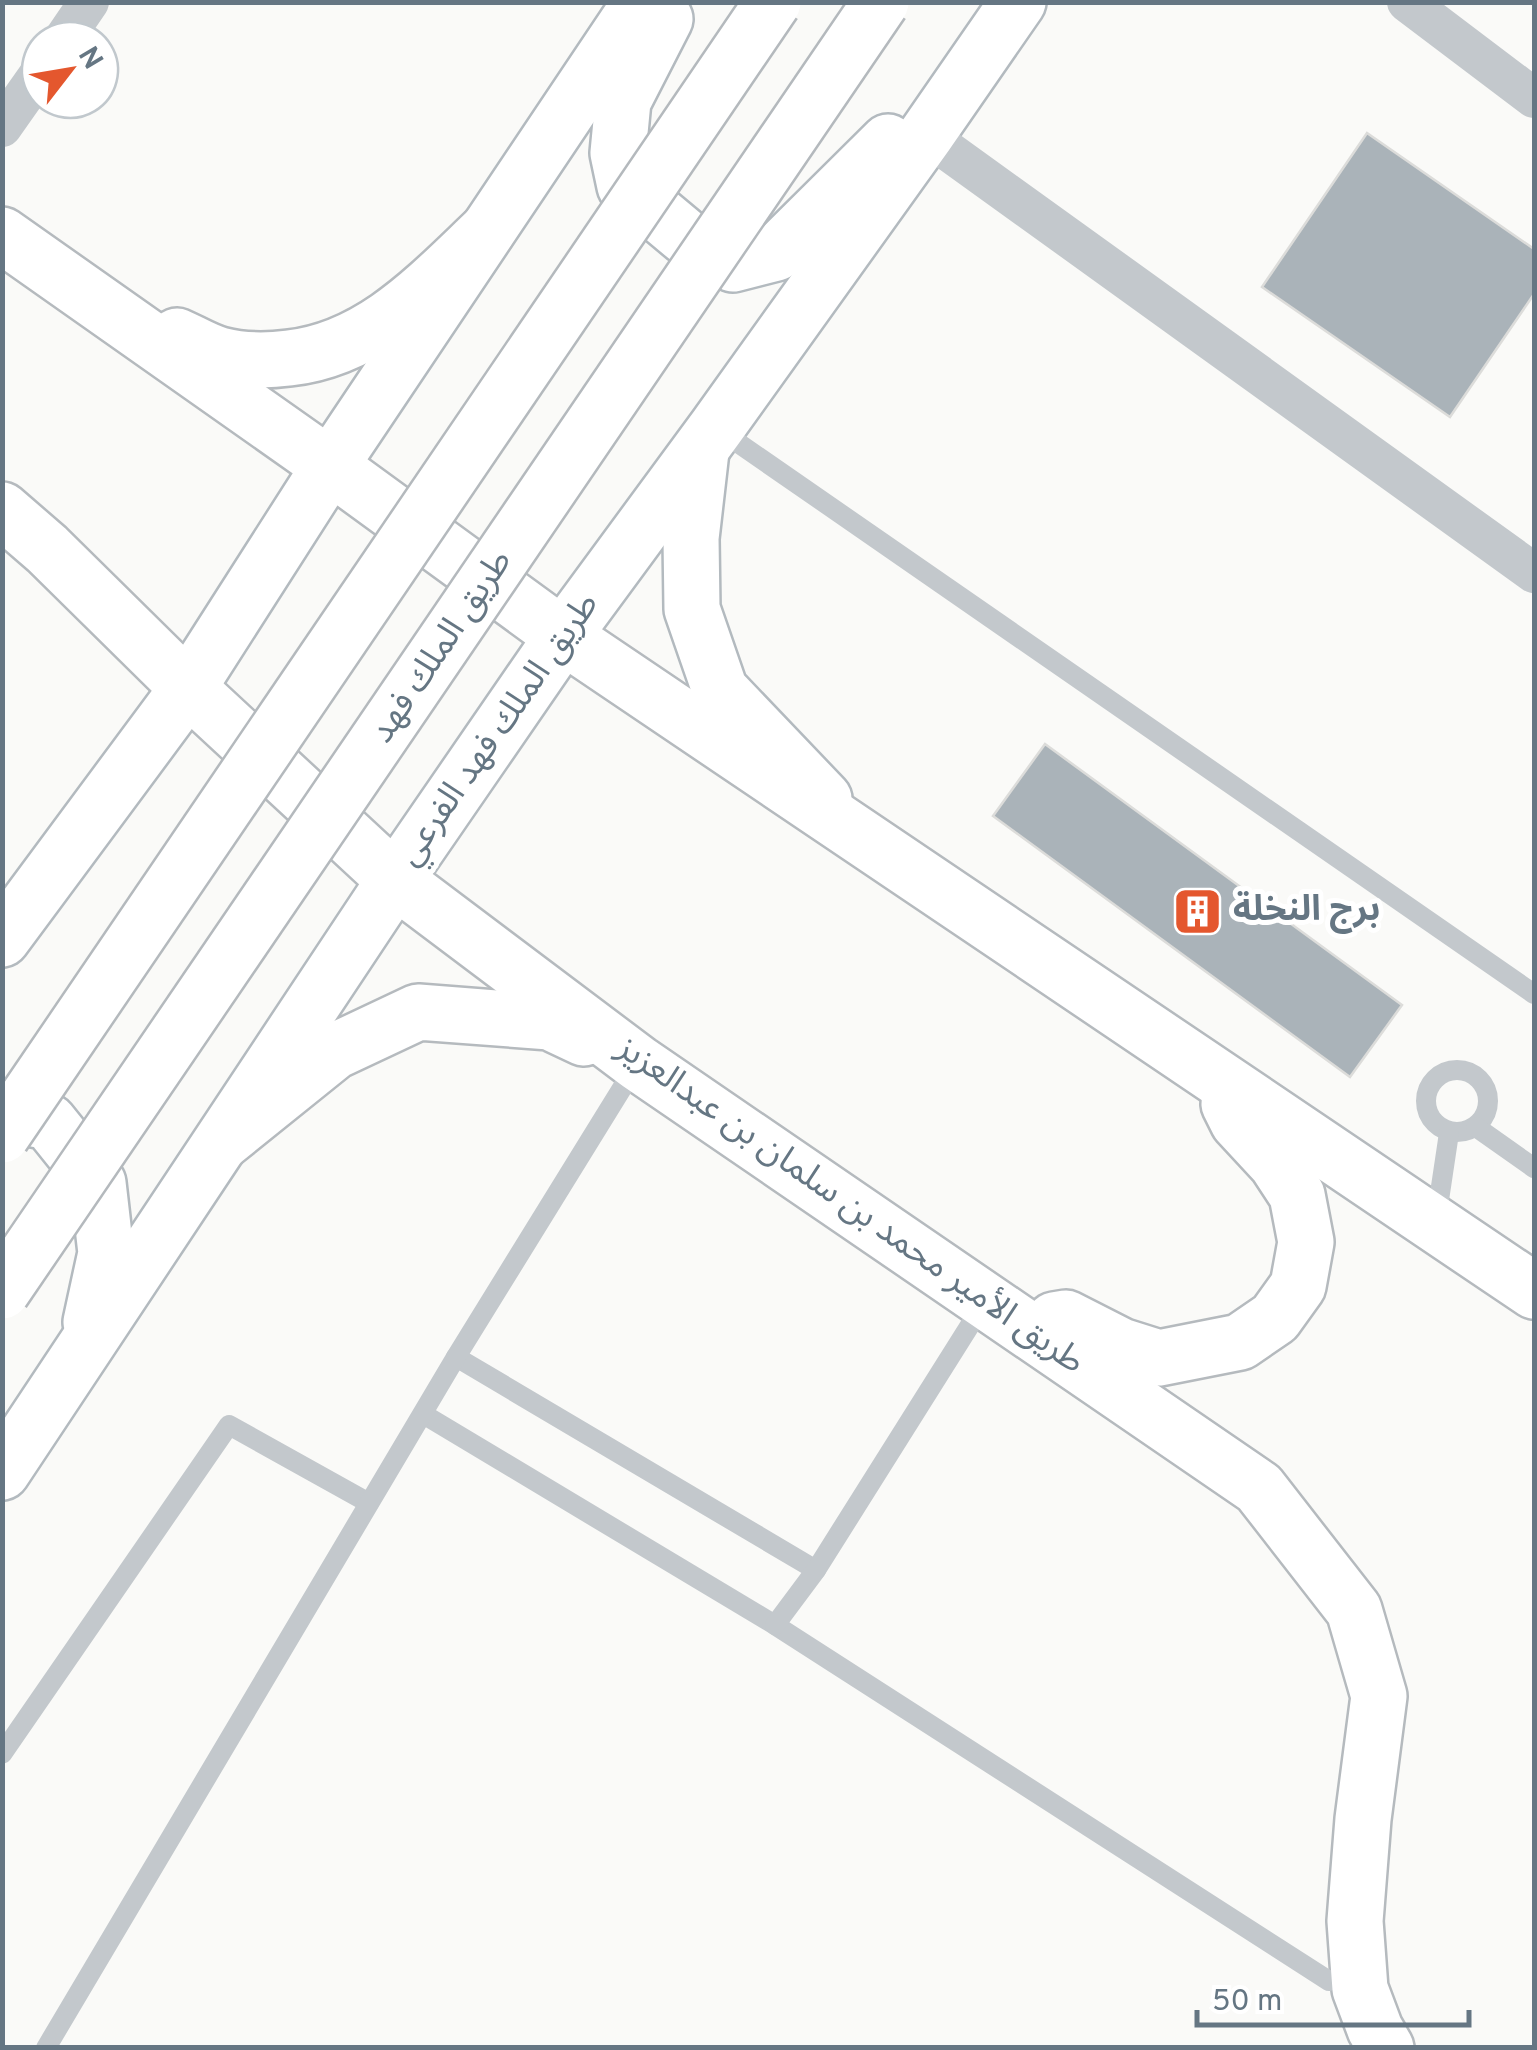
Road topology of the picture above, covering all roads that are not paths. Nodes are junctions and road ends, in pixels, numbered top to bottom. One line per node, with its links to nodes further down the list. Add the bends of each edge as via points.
1 (641, 2): 11 (main road)
2 (673, 2): 6 (main road, via 624,102 618,153 625,186 686,237 733,264 776,253)
3 (773, 2): 29 (main road, bridge)
4 (881, 2): 33 (main road, طريق الملك فهد, bridge)
5 (1408, 2): 7 (street)
6 (1008, 17): 10 (main road, طريق الملك فهد الفرعي)
7 (1534, 98)
8 (20, 101): 9 (street)
9 (2, 127)
10 (926, 136): 14 (main road, طريق الملك فهد الفرعي); 17 (street)
11 (487, 231): 13 (main road, via 380,324 314,356 262,362 220,355); 15 (main road)
12 (2, 236): 13 (main road)
13 (92, 297): 15 (main road)
14 (709, 438): 18 (main road, طريق الملك فهد الفرعي); 20 (main road, via 691,538 692,609 720,690); 23 (lane)
15 (330, 466): 18 (main road); 19 (main road)
16 (2, 510): 19 (main road, طريق الأمير محمد بن سلمان بن عبدالعزيز)
17 (1534, 574)
18 (562, 636): 20 (main road); 21 (main road, طريق الملك فهد الفرعي)
19 (188, 688): 21 (main road, طريق الأمير محمد بن سلمان بن عبدالعزيز); 22 (main road)
20 (860, 837): 25 (main road)
21 (395, 880): 24 (main road, طريق الأمير محمد بن سلمان بن عبدالعزيز); 30 (main road, طريق الملك فهد الفرعي)
22 (2, 939)
23 (1534, 994)
24 (638, 1063): 30 (main road, via 550,1022 418,1012 335,1052); 35 (main road, طريق الأمير محمد بن سلمان بن عبدالعزيز); 37 (lane)
25 (1212, 1072): 32 (main road); 35 (main road, via 1238,1122 1298,1195 1306,1242 1298,1286 1274,1318 1240,1342 1159,1358 1066,1318)
26 (2, 1113): 36 (main road, via 50,1122 98,1183 106,1253)
27 (1476, 1127): 28 (lane); 28 (lane, via 1485,1116 1486,1088 1464,1070 1450,1070 1428,1087 1425,1101 1436,1126); 31 (lane)
28 (1449, 1132): 32 (lane)
29 (2, 1135)
30 (222, 1142): 36 (main road, طريق الملك فهد الفرعي)
31 (1534, 1168)
32 (1436, 1223): 34 (main road)
33 (2, 1291)
34 (1534, 1291)
35 (1003, 1313): 41 (lane); 46 (main road, طريق الأمير محمد بن سلمان بن عبدالعزيز, via 1258,1488 1354,1610 1379,1696 1363,1819 1357,1955 1360,1989)
36 (86, 1349): 39 (main road, طريق الملك فهد الفرعي)
37 (456, 1357): 38 (lane); 41 (lane)
38 (423, 1414): 40 (lane); 42 (lane)
39 (2, 1472)
40 (369, 1503): 43 (lane, via 229,1424); 45 (lane)
41 (816, 1570): 42 (lane)
42 (775, 1625): 44 (lane)
43 (2, 1754)
44 (1329, 1981)
45 (46, 2048)
46 (1386, 2048)

